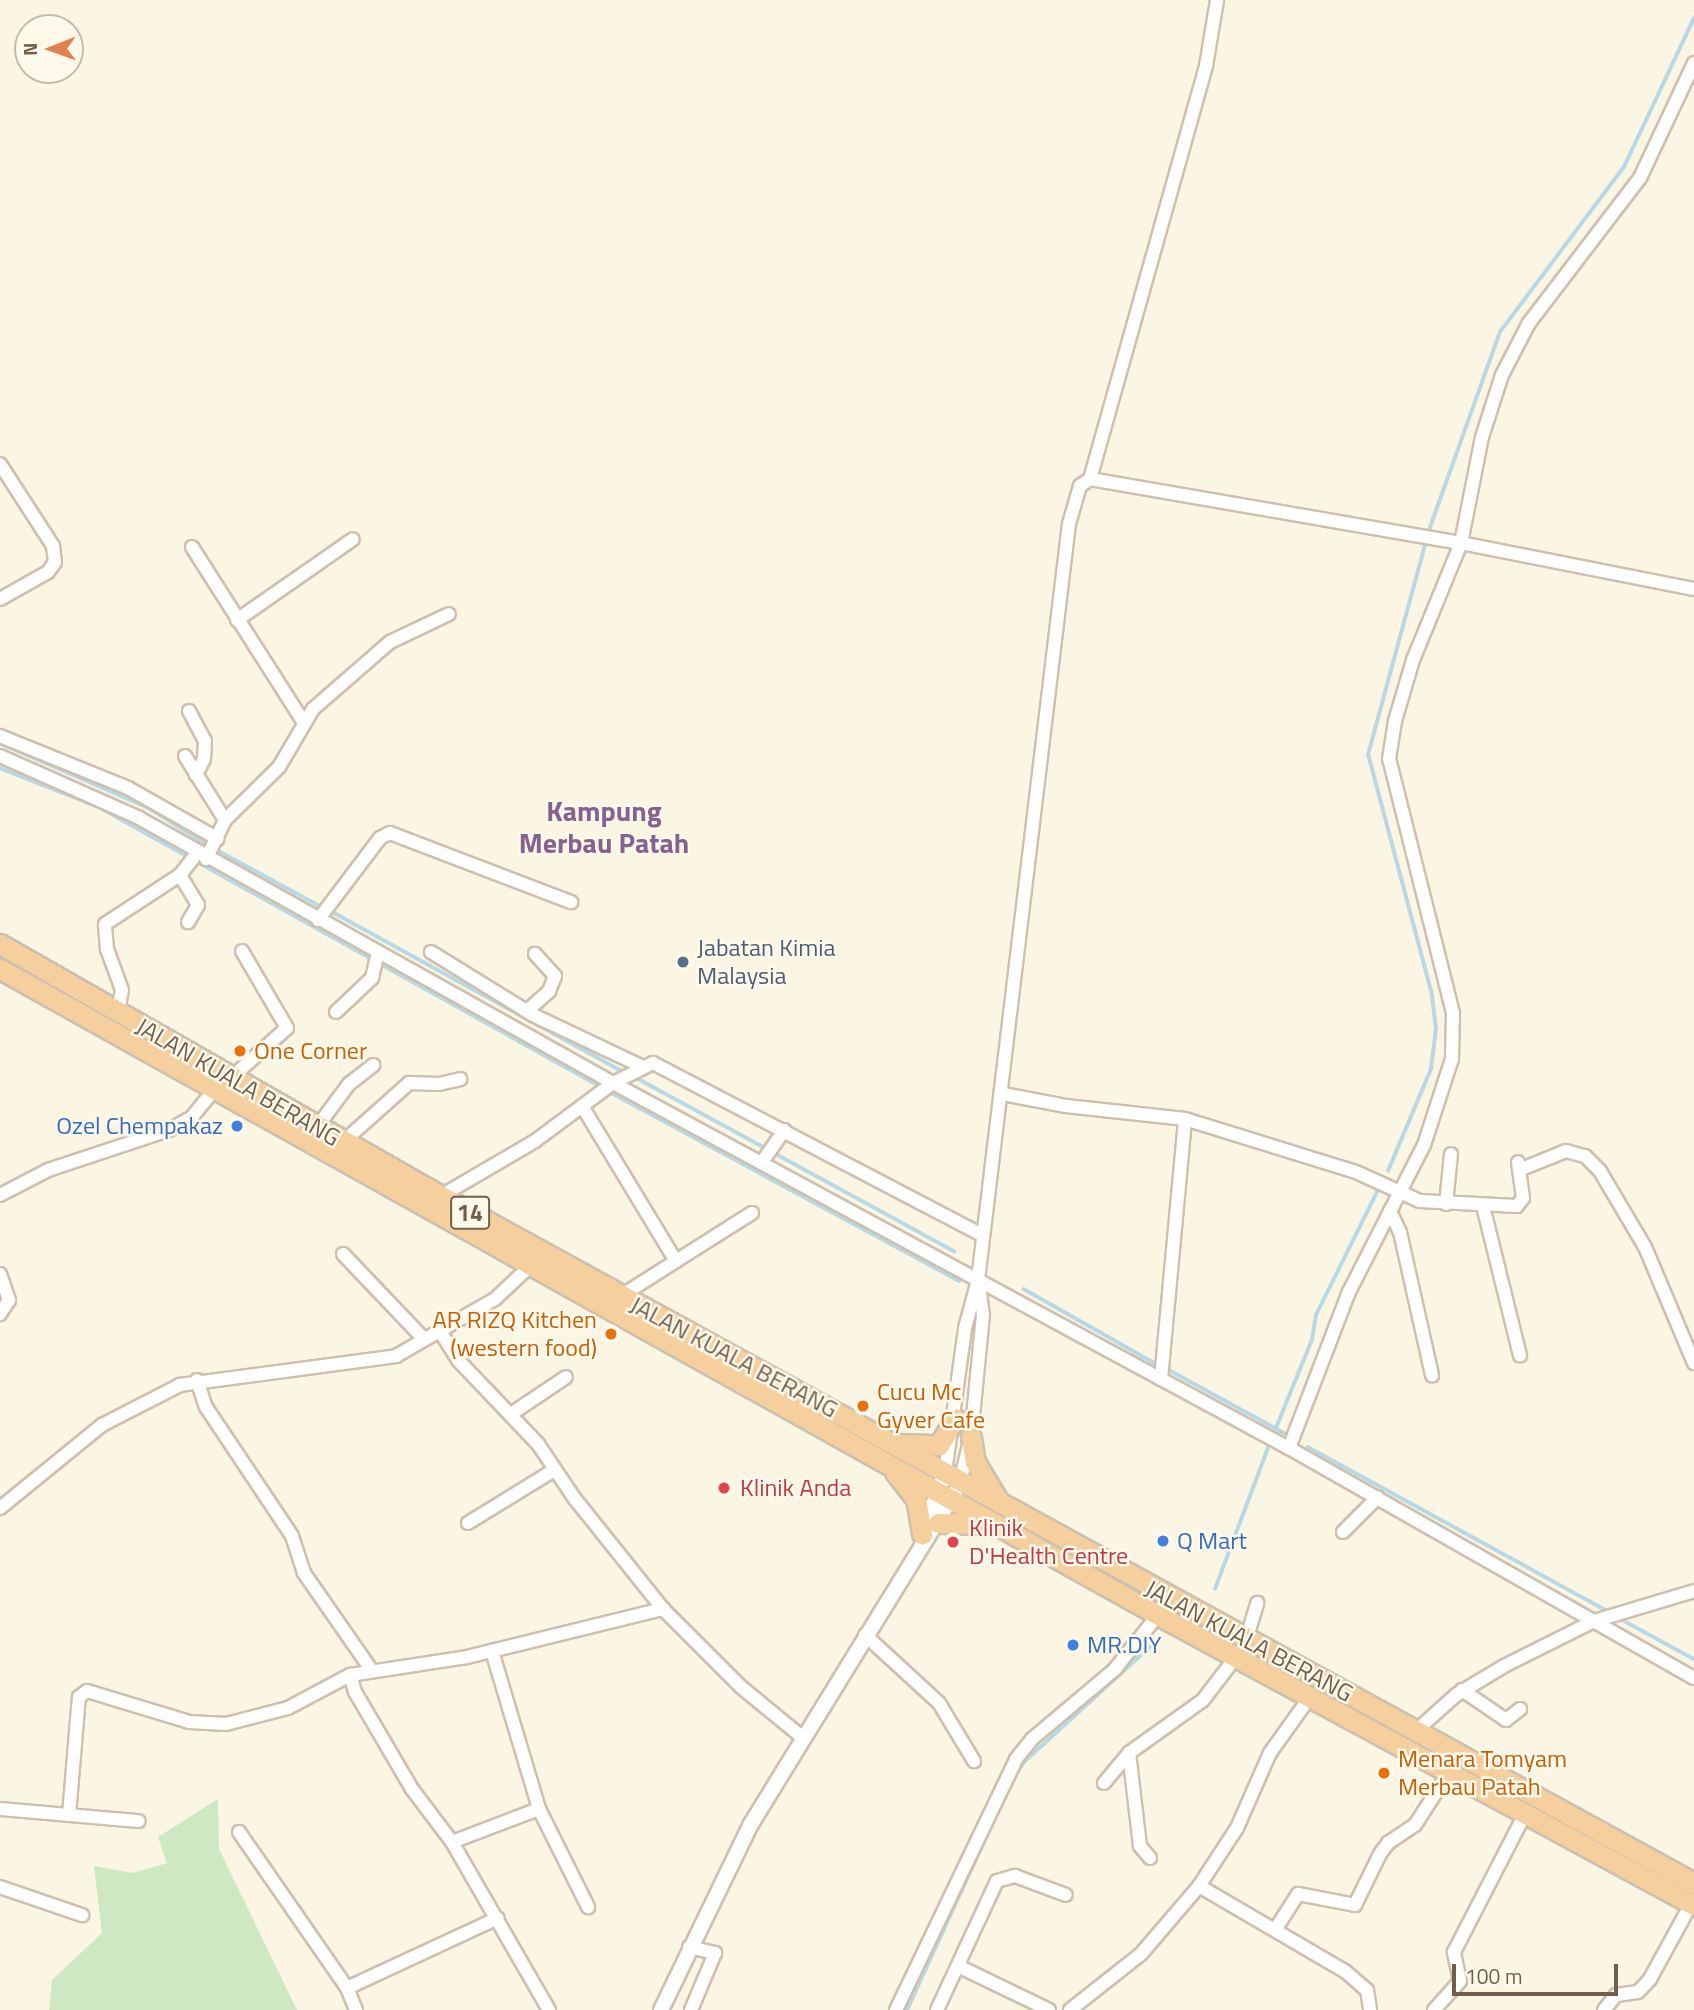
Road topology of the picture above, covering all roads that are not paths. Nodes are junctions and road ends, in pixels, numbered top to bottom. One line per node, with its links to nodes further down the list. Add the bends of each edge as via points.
1 (1217, 0): 4 (street, via 1206,66)
2 (1694, 63): 6 (street, via 1640,178 1516,346 1485,426)
3 (0, 464): 9 (street, via 53,546 55,562 48,572)
4 (1090, 479): 6 (street); 40 (street, via 1073,500 1069,524)
5 (353, 539): 11 (street)
6 (1454, 542): 8 (street); 48 (street, via 1389,747 1419,890 1452,1013 1454,1044 1446,1085 1424,1145)
7 (192, 547): 11 (street)
8 (1694, 589)
9 (0, 599)
10 (449, 614): 13 (street, via 408,631 373,655)
11 (237, 620): 13 (street)
12 (190, 710): 17 (street, via 205,741 204,759)
13 (303, 722): 18 (street, via 279,767)
14 (0, 736): 19 (street, via 128,788)
15 (0, 756): 19 (street, via 108,802)
16 (185, 756): 17 (street)
17 (196, 775): 18 (street)
18 (225, 820): 19 (street)
19 (200, 856): 21 (street); 22 (street, via 198,905); 33 (street, via 105,925 107,949 122,990)
20 (571, 902): 21 (street, via 393,833 380,838)
21 (320, 916): 28 (street)
22 (188, 922)
23 (0, 944): 33 (highway, JALAN KUALA BERANG / 14)
24 (242, 951): 36 (street, via 287,1028)
25 (0, 952): 29 (highway, via 8,960)
26 (431, 952): 30 (street)
27 (535, 954): 32 (street, via 555,976)
28 (377, 959): 30 (street); 31 (street, via 360,994)
29 (5, 972): 33 (highway, JALAN KUALA BERANG / 14)
30 (472, 990): 32 (street); 32 (street)
31 (336, 1012)
32 (528, 1021): 35 (street); 38 (street)
33 (122, 1023): 36 (highway, JALAN KUALA BERANG / 14); 39 (highway, JALAN KUALA BERANG / 14)
34 (373, 1065): 43 (street, via 349,1084)
35 (642, 1068): 38 (street); 44 (street, via 657,1063)
36 (231, 1078): 43 (highway, JALAN KUALA BERANG / 14)
37 (460, 1079): 45 (street, via 409,1083)
38 (618, 1080): 41 (street); 47 (street)
39 (214, 1090): 49 (street, via 192,1117 169,1130 48,1171); 58 (highway, JALAN KUALA BERANG / 14)
40 (1003, 1094): 42 (street); 55 (street)
41 (582, 1106): 50 (street, via 514,1154); 57 (street)
42 (1185, 1119): 48 (street, via 1356,1172); 69 (street)
43 (317, 1127): 45 (highway, JALAN KUALA BERANG / 14)
44 (784, 1130): 47 (street); 55 (street)
45 (343, 1142): 50 (highway, JALAN KUALA BERANG / 14)
46 (1451, 1154): 51 (street)
47 (764, 1160): 60 (street)
48 (1398, 1194): 51 (street); 53 (street)
49 (0, 1195)
50 (441, 1196): 61 (highway, JALAN KUALA BERANG / 14)
51 (1447, 1204): 52 (street)
52 (1483, 1206): 65 (street); 66 (street, via 1513,1208 1521,1203 1519,1166 1566,1151 1585,1156 1601,1171 1644,1247)
53 (1390, 1210): 67 (street, via 1400,1232); 75 (street, via 1345,1300)
54 (752, 1213): 57 (street)
55 (982, 1235): 60 (street)
56 (342, 1254): 64 (street)
57 (676, 1261): 61 (street)
58 (529, 1267): 63 (street, via 503,1294); 76 (highway, JALAN KUALA BERANG / 14)
59 (0, 1274): 62 (street, via 9,1300)
60 (978, 1280): 69 (street); 72 (street, via 965,1328); 73 (street, via 983,1315)
61 (621, 1296): 74 (highway, JALAN KUALA BERANG / 14)
62 (0, 1314)
63 (440, 1331): 64 (street); 71 (street, via 458,1360)
64 (423, 1338): 70 (street, via 388,1357)
65 (1520, 1356)
66 (1694, 1363)
67 (1432, 1375)
68 (566, 1377): 71 (street)
69 (1161, 1379): 75 (street)
70 (197, 1380): 81 (street, via 102,1425); 94 (street, via 206,1407 292,1536 304,1573)
71 (511, 1414): 77 (street)
72 (956, 1418): 74 (highway, via 939,1445); 78 (street)
73 (971, 1437): 78 (street); 80 (highway, via 975,1462)
74 (890, 1441): 78 (highway, JALAN KUALA BERANG / 14)
75 (1289, 1447): 79 (street)
76 (887, 1464): 78 (highway, JALAN KUALA BERANG / 14); 85 (highway, via 915,1499)
77 (554, 1470): 82 (street); 88 (street)
78 (949, 1487): 80 (highway, JALAN KUALA BERANG / 14); 83 (highway, JALAN KUALA BERANG / 14); 85 (street)
79 (1378, 1497): 84 (street); 90 (street)
80 (1001, 1505): 92 (highway, JALAN KUALA BERANG / 14)
81 (0, 1508)
82 (468, 1523)
83 (1004, 1530): 85 (highway, via 972,1521); 89 (highway, JALAN KUALA BERANG / 14)
84 (1343, 1532)
85 (926, 1535): 91 (street)
86 (1694, 1591): 90 (street)
87 (1257, 1603): 92 (street)
88 (663, 1609): 93 (street); 101 (street, via 741,1687)
89 (1158, 1615): 92 (highway, JALAN KUALA BERANG / 14); 130 (street, via 1115,1669 1032,1739 1016,1759)
90 (1597, 1620): 96 (street); 97 (street)
91 (864, 1635): 101 (street); 103 (street, via 931,1695)
92 (1241, 1649): 98 (highway, JALAN KUALA BERANG / 14); 100 (highway, JALAN KUALA BERANG / 14); 102 (street, via 1203,1700)
93 (492, 1651): 94 (street); 107 (street)
94 (372, 1671): 95 (street)
95 (350, 1675): 109 (street, via 288,1708 226,1724 190,1722 87,1691 79,1697); 112 (street, via 355,1692 412,1789)
96 (1694, 1678)
97 (1462, 1690): 99 (street, via 1506,1720); 100 (street)
98 (1310, 1697): 104 (highway, JALAN KUALA BERANG / 14); 115 (street, via 1265,1761 1237,1828)
99 (1520, 1709)
100 (1417, 1731): 114 (highway, JALAN KUALA BERANG / 14)
101 (802, 1737): 123 (street, via 733,1855)
102 (1129, 1753): 105 (street); 113 (street, via 1140,1846)
103 (974, 1761)
104 (1449, 1772): 108 (highway, JALAN KUALA BERANG / 14); 122 (street, via 1415,1825 1380,1854 1355,1905 1298,1894)
105 (1104, 1783)
106 (0, 1809): 109 (street)
107 (539, 1809): 112 (street); 119 (street)
108 (1525, 1814): 118 (highway, JALAN KUALA BERANG / 14); 135 (street, via 1454,1952 1460,1981)
109 (69, 1815): 110 (street)
110 (138, 1821)
111 (239, 1832): 125 (street)
112 (452, 1842): 121 (street)
113 (1150, 1858)
114 (1694, 1883)
115 (1199, 1886): 122 (street); 133 (street, via 1141,1954)
116 (0, 1887): 120 (street)
117 (1066, 1895): 124 (street, via 1015,1875 1002,1877)
118 (1693, 1904): 136 (street, via 1650,1979 1638,1992 1616,1995)
119 (588, 1907)
120 (82, 1915)
121 (498, 1919): 125 (street); 127 (street)
122 (1275, 1930): 134 (street, via 1363,1985)
123 (689, 1947): 128 (street); 129 (street, via 715,1953)
124 (958, 1966): 131 (street); 132 (street)
125 (347, 1988): 126 (street)
126 (356, 2010)
127 (549, 2010)
128 (661, 2010)
129 (691, 2010)
130 (895, 2010)
131 (937, 2010)
132 (1048, 2010)
133 (1070, 2010)
134 (1370, 2010)
135 (1433, 2010)
136 (1604, 2010)

